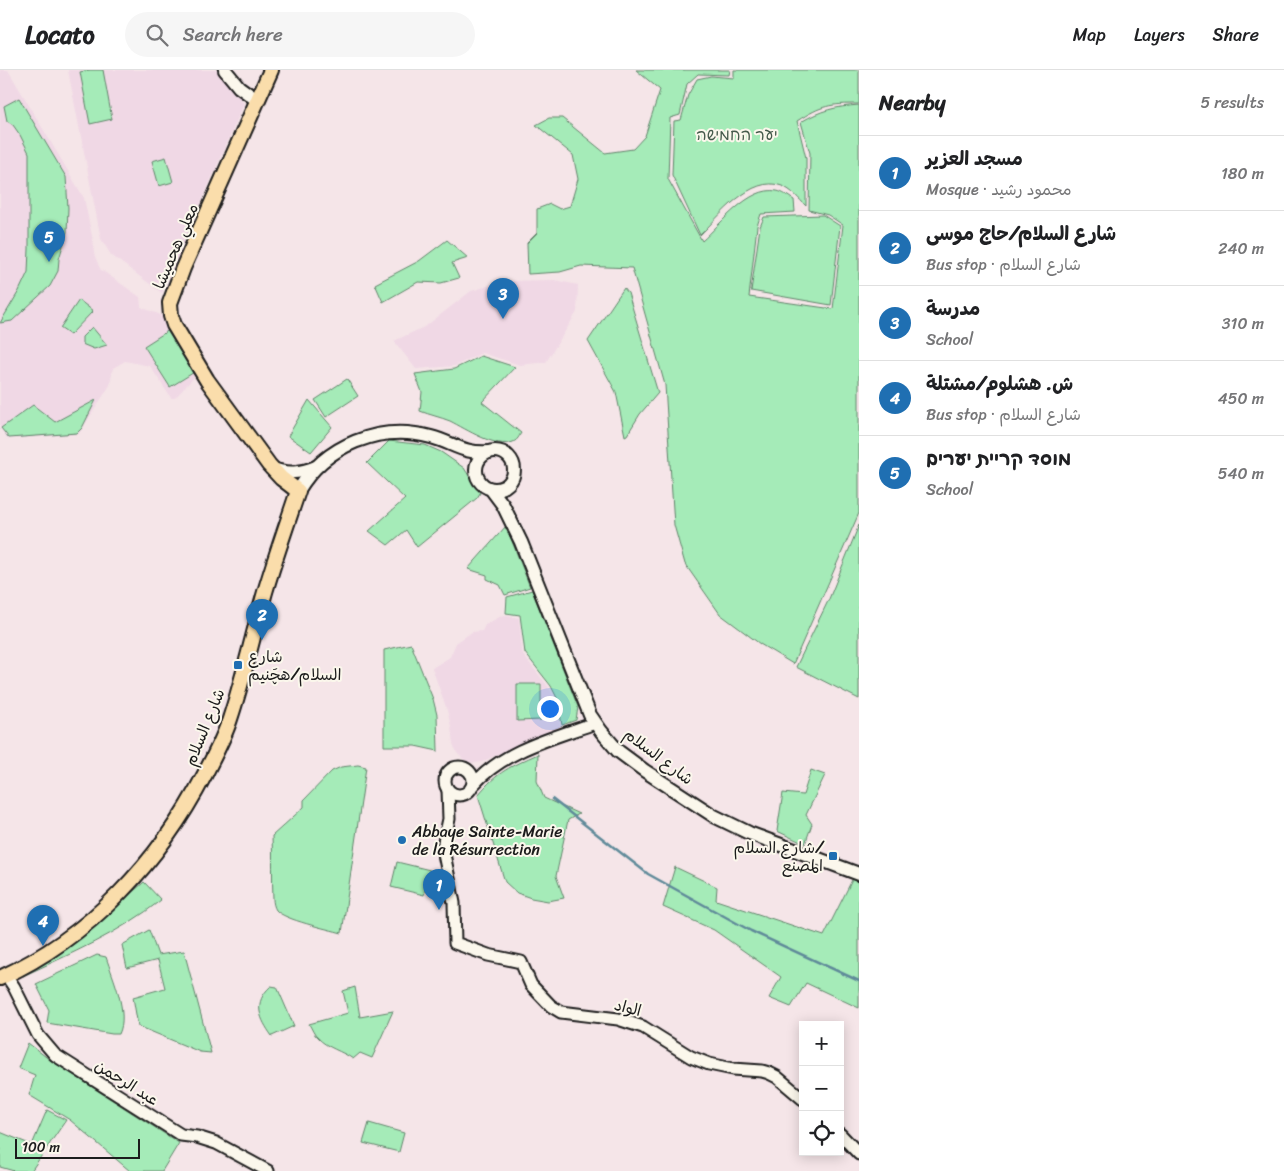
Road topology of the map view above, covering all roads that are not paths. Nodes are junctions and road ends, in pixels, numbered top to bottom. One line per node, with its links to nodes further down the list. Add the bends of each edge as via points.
1 (225, 70): 3 (main road, via 239,87)
2 (271, 70): 3 (main road)
3 (257, 100): 6 (main road, معلي هحميشا, via 183,268 169,309 174,325 207,380)
4 (449, 444): 5 (main road, شارع السلام, via 467,452); 7 (main road, شارع السلام, via 412,432 385,433 346,446); 8 (main road, شارع السلام)
5 (489, 452): 8 (main road, via 479,460); 9 (main road, via 502,453 512,461 514,473)
6 (271, 468): 7 (main road, via 293,473); 11 (main road, معلي هحميشا)
7 (316, 468): 11 (main road, شارع السلام)
8 (476, 472): 10 (main road, via 481,483)
9 (510, 483): 10 (main road); 12 (main road, شارع السلام)
10 (491, 489): 12 (main road, شارع السلام)
11 (298, 491): 21 (main road, شارع السلام, via 264,593 230,720 198,788 165,839 130,883 74,933)
12 (509, 517): 13 (main road, شارع السلام)
13 (595, 723): 14 (street, via 526,748); 20 (main road, شارع السلام, via 630,761 714,816)
14 (497, 764): 15 (street); 16 (street)
15 (468, 770): 16 (street); 17 (street, via 458,767 449,772)
16 (473, 785): 18 (street)
17 (448, 790): 18 (street); 19 (street)
18 (461, 795): 19 (street)
19 (449, 819): 22 (street, الواد, via 444,854 454,903 455,944 521,962 531,985 560,1012 618,1019 643,1027 709,1064 769,1073)
20 (859, 874)
21 (3, 977): 25 (street, عبد الرحمن, via 14,987 38,1034 54,1055 181,1135 216,1143)
22 (799, 1096)
23 (844, 1138): 24 (street)
24 (859, 1154)
25 (268, 1171)

